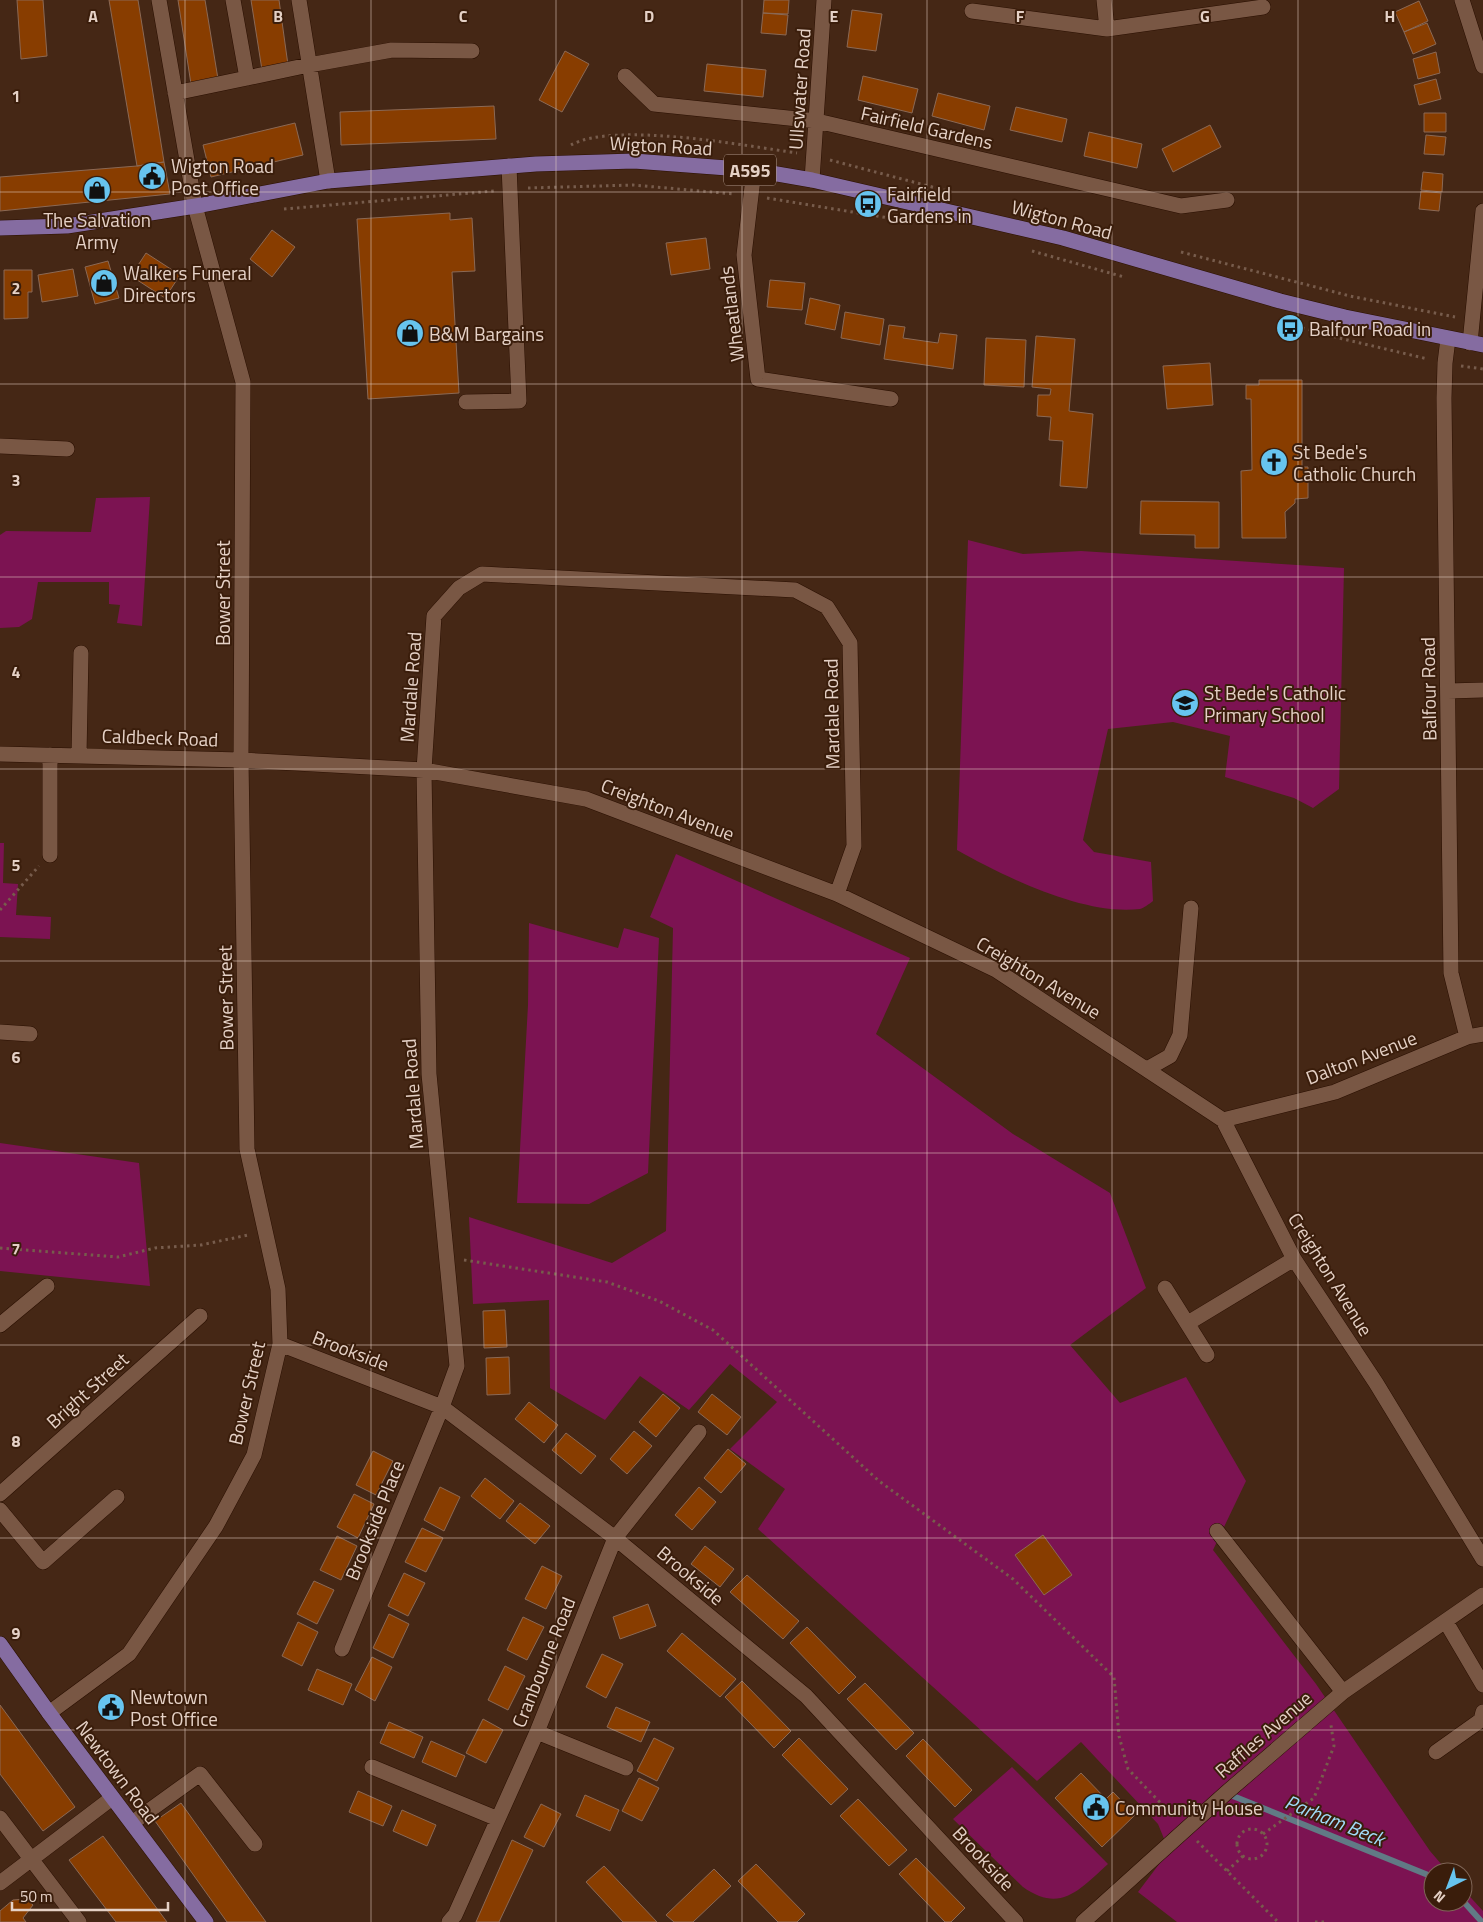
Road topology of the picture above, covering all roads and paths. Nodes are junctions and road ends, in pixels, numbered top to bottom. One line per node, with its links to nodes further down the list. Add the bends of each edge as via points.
1 (159, 0): 15 (street, Bower Street)
2 (233, 0): 14 (street)
3 (299, 0): 11 (street)
4 (824, 0): 16 (street, Ullswater Road)
5 (1104, 0): 9 (street)
6 (1462, 0): 12 (street)
7 (1263, 7): 9 (street)
8 (972, 11): 9 (street)
9 (1107, 29)
10 (472, 51): 11 (street, via 392,50)
11 (309, 65): 14 (street); 20 (street)
12 (1483, 66)
13 (625, 76): 16 (street, Fairfield Gardens, via 654,104)
14 (247, 78): 15 (street)
15 (175, 93): 24 (street, Bower Street)
16 (817, 122): 19 (street, Ullswater Road); 23 (street, Fairfield Gardens, via 1180,206)
17 (509, 166): 18 (main road, Wigton Road / A595, via 634,161); 20 (main road, Wigton Road / A595); 21 (street)
18 (754, 170): 19 (main road, Wigton Road / A595); 22 (street, Wheatlands)
19 (812, 180): 32 (main road, Wigton Road / A595, via 1063,238 1345,318)
20 (328, 181): 24 (main road, Wigton Road / A595)
21 (510, 189): 22 (path, via 633,185); 25 (path); 37 (street, via 519,401)
22 (751, 196): 27 (path); 36 (street, Wheatlands, via 744,255 758,379)
23 (1227, 200)
24 (195, 206): 28 (main road, Wigton Road / A595, via 67,226); 46 (street, Bower Street, via 243,382)
25 (275, 210)
26 (1483, 211): 33 (street)
27 (895, 219)
28 (0, 228)
29 (1030, 251): 30 (path)
30 (1134, 279)
31 (1288, 323): 34 (path, via 1338,338)
32 (1448, 339): 33 (main road, Wigton Road / A595); 34 (street, Balfour Road)
33 (1476, 344)
34 (1445, 362): 35 (path); 42 (street, Balfour Road)
35 (1483, 370)
36 (891, 399)
37 (466, 402)
38 (0, 446): 39 (street)
39 (67, 449)
40 (81, 653): 45 (street, Caldbeck Road)
41 (1483, 690): 42 (street)
42 (1448, 691): 54 (street, Balfour Road, via 1451,973)
43 (0, 754): 44 (street, Caldbeck Road)
44 (50, 754): 45 (street, Caldbeck Road); 48 (street)
45 (79, 755): 46 (street, Caldbeck Road)
46 (241, 760): 47 (street, Creighton Avenue); 57 (street, Bower Street, via 247,1148)
47 (424, 770): 49 (street, Creighton Avenue, via 586,799); 49 (street, Mardale Road, via 434,616 459,588 482,574 795,590 827,608 850,643 854,846); 59 (street, Mardale Road, via 429,1074)
48 (50, 855): 51 (path)
49 (837, 894): 55 (street, Creighton Avenue, via 996,970)
50 (1191, 908): 55 (street, via 1180,1036 1170,1056)
51 (0, 910)
52 (0, 1032): 53 (street)
53 (30, 1034)
54 (1478, 1038): 56 (street, Dalton Avenue, via 1335,1092)
55 (1147, 1069): 56 (street, Creighton Avenue)
56 (1223, 1120): 60 (street, Creighton Avenue)
57 (266, 1231): 58 (path, via 201,1245 156,1248 118,1256); 66 (street, Bower Street, via 278,1289)
58 (0, 1248)
59 (446, 1257): 68 (street, Mardale Road, via 457,1366); 93 (path, via 607,1282 659,1301 713,1330 879,1481 1013,1579 1114,1677 1119,1736 1128,1769)
60 (1294, 1259): 64 (street); 75 (street, Creighton Avenue, via 1376,1383)
61 (47, 1286): 65 (street)
62 (1164, 1288): 64 (street)
63 (200, 1316): 70 (street, Bright Street)
64 (1188, 1323): 67 (street)
65 (0, 1324)
66 (280, 1344): 68 (street, Brookside); 84 (street, Bower Street, via 254,1455 216,1526 129,1654)
67 (1207, 1355)
68 (442, 1407): 74 (street, Brookside); 79 (street, Brookside Place)
69 (699, 1432): 74 (street, Cranbourne Road)
70 (0, 1494)
71 (117, 1497): 72 (street, via 43,1562)
72 (0, 1510)
73 (1217, 1531): 81 (street)
74 (615, 1538): 85 (street, Cranbourne Road); 103 (street, Brookside, via 806,1696)
75 (1483, 1559)
76 (1483, 1595): 77 (street, Raffles Avenue)
77 (1446, 1622): 80 (street); 81 (street, Raffles Avenue)
78 (0, 1644): 84 (main road, Newtown Road)
79 (342, 1649)
80 (1483, 1685)
81 (1343, 1692): 82 (street, Raffles Avenue)
82 (1319, 1712): 93 (street, Raffles Avenue); 94 (path, via 1333,1727 1334,1746 1314,1798)
83 (1483, 1712): 86 (street, via 1481,1720)
84 (49, 1713): 89 (main road, Newtown Road)
85 (537, 1732): 88 (street); 91 (street, Cranbourne Road)
86 (1436, 1752)
87 (372, 1767): 91 (street)
88 (626, 1768)
89 (112, 1798): 92 (main road, Newtown Road); 97 (street)
90 (0, 1818): 97 (street)
91 (498, 1819): 102 (street, Cranbourne Road, via 456,1915)
92 (132, 1823): 95 (street, via 200,1774); 101 (main road, Newtown Road)
93 (1185, 1830): 98 (path); 104 (street, Raffles Avenue)
94 (1264, 1834): 96 (path, via 1267,1843 1261,1857); 96 (path, via 1255,1829 1241,1834 1238,1848)
95 (255, 1844)
96 (1243, 1856): 98 (path)
97 (31, 1859): 99 (street); 100 (street)
98 (1227, 1871): 105 (path)
99 (0, 1883)
100 (79, 1922)
101 (206, 1922)
102 (449, 1922)
103 (1016, 1922)
104 (1083, 1922)
105 (1278, 1922)
106 (1315, 1922): 107 (path)
107 (1325, 1922)

